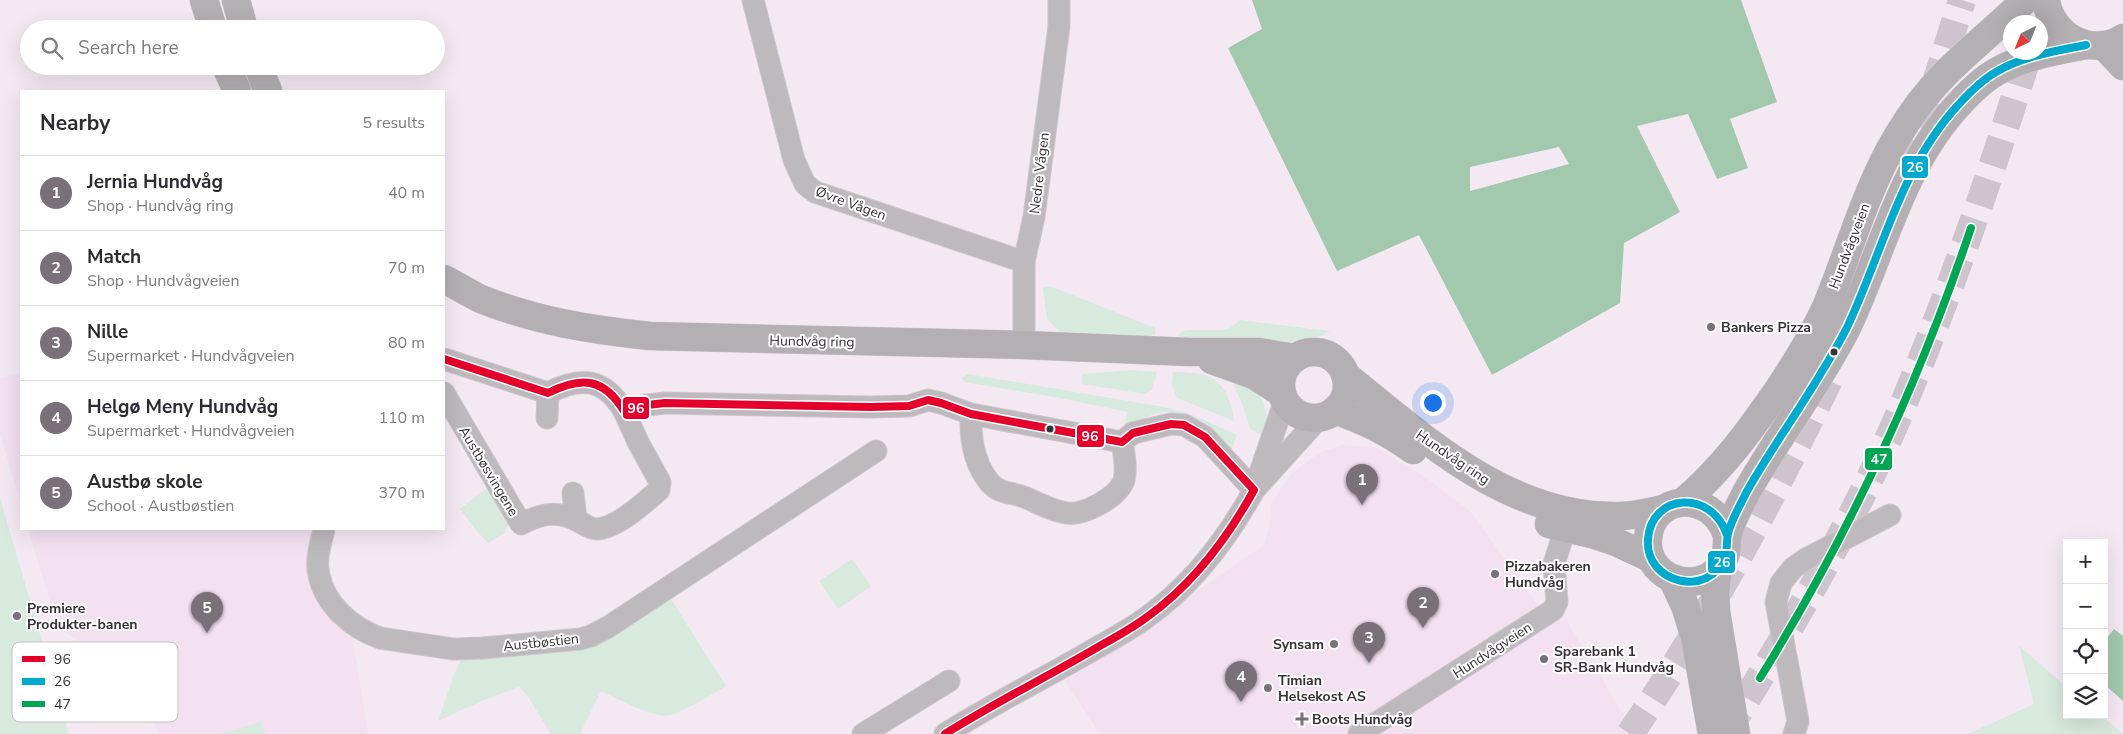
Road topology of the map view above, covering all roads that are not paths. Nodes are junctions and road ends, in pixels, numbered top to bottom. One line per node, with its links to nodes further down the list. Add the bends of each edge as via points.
1 (204, 0): 7 (main road)
2 (236, 0): 8 (main road)
3 (753, 0): 15 (street, Øvre Vågen, via 794,160 805,184 815,192)
4 (1059, 0): 15 (street, Nedre Vågen, via 1034,217)
5 (2025, 0): 33 (main road, Hundvågveien, via 1944,75 1912,114 1869,194 1826,307 1805,347 1731,456 1707,482)
6 (2046, 0): 9 (main road, via 2056,26 2069,38)
7 (210, 20)
8 (242, 20)
9 (2104, 43): 10 (main road); 38 (main road, Hundvågveien, via 2036,57 1996,72 1965,97 1933,135 1908,180 1849,323 1754,479)
10 (2123, 66)
11 (230, 75): 13 (main road)
12 (262, 75): 14 (main road)
13 (237, 90)
14 (268, 90)
15 (1024, 262): 17 (street, Nedre Vågen)
16 (445, 280): 17 (main road, Hundvåg ring, via 480,298 534,317 591,330 695,338)
17 (1024, 345): 18 (main road, Hundvåg ring)
18 (1189, 352): 19 (main road, Hundvåg ring, via 1258,352); 24 (main road, Hundvåg ring, via 1254,375)
19 (1295, 358): 21 (main road, via 1309,352 1324,354 1337,362); 24 (main road, via 1282,377)
20 (445, 359): 22 (street)
21 (1345, 375): 27 (main road, via 1346,394 1342,403); 33 (main road, Hundvåg ring, via 1464,467 1526,500 1603,516 1638,514)
22 (548, 393): 25 (street, Austbøsvingene, via 576,383 599,386 616,397); 28 (street)
23 (445, 395): 35 (street, Austbøsvingene, via 521,524 544,515 559,514)
24 (1284, 397): 27 (main road, via 1300,414 1310,417); 31 (street)
25 (624, 411): 26 (street, via 665,403 871,407 909,406 928,400); 35 (street, Austbøsvingene, via 660,482 659,490 607,527 590,528)
26 (971, 414): 29 (street); 29 (street, via 970,433 975,456 999,492 1024,497 1043,507 1069,514 1081,513 1116,492 1124,480)
27 (1328, 414): 31 (street); 36 (main road, Hundvåg ring, via 1369,422 1498,504)
28 (547, 418)
29 (1122, 442): 31 (street, via 1133,433 1171,424 1184,425 1205,437)
30 (876, 451): 37 (street, Austbøstien, via 608,627 580,639 454,649 371,635 341,614 325,593 318,574 318,553)
31 (1254, 490): 44 (street, via 1241,514 1205,563 1146,618)
32 (573, 493): 35 (street)
33 (1674, 506): 38 (main road, via 1695,503 1707,507 1724,523); 39 (main road, via 1656,516 1649,531 1647,548)
34 (1890, 515): 48 (street, via 1806,559 1793,568 1781,583 1777,610 1798,721)
35 (576, 520)
36 (1565, 529): 39 (main road, Hundvåg ring, via 1596,535); 45 (street, Hundvågveien, via 1554,564 1557,602 1553,610)
37 (324, 530)
38 (1727, 535): 40 (main road, via 1728,547)
39 (1650, 558): 41 (main road, via 1656,568)
40 (1718, 569): 41 (main road, via 1698,582); 47 (main road, via 1716,611)
41 (1673, 580): 46 (main road, via 1695,638)
42 (949, 681): 43 (street)
43 (863, 734)
44 (945, 734)
45 (1359, 734)
46 (1712, 734)
47 (1736, 734)
48 (1794, 734)

